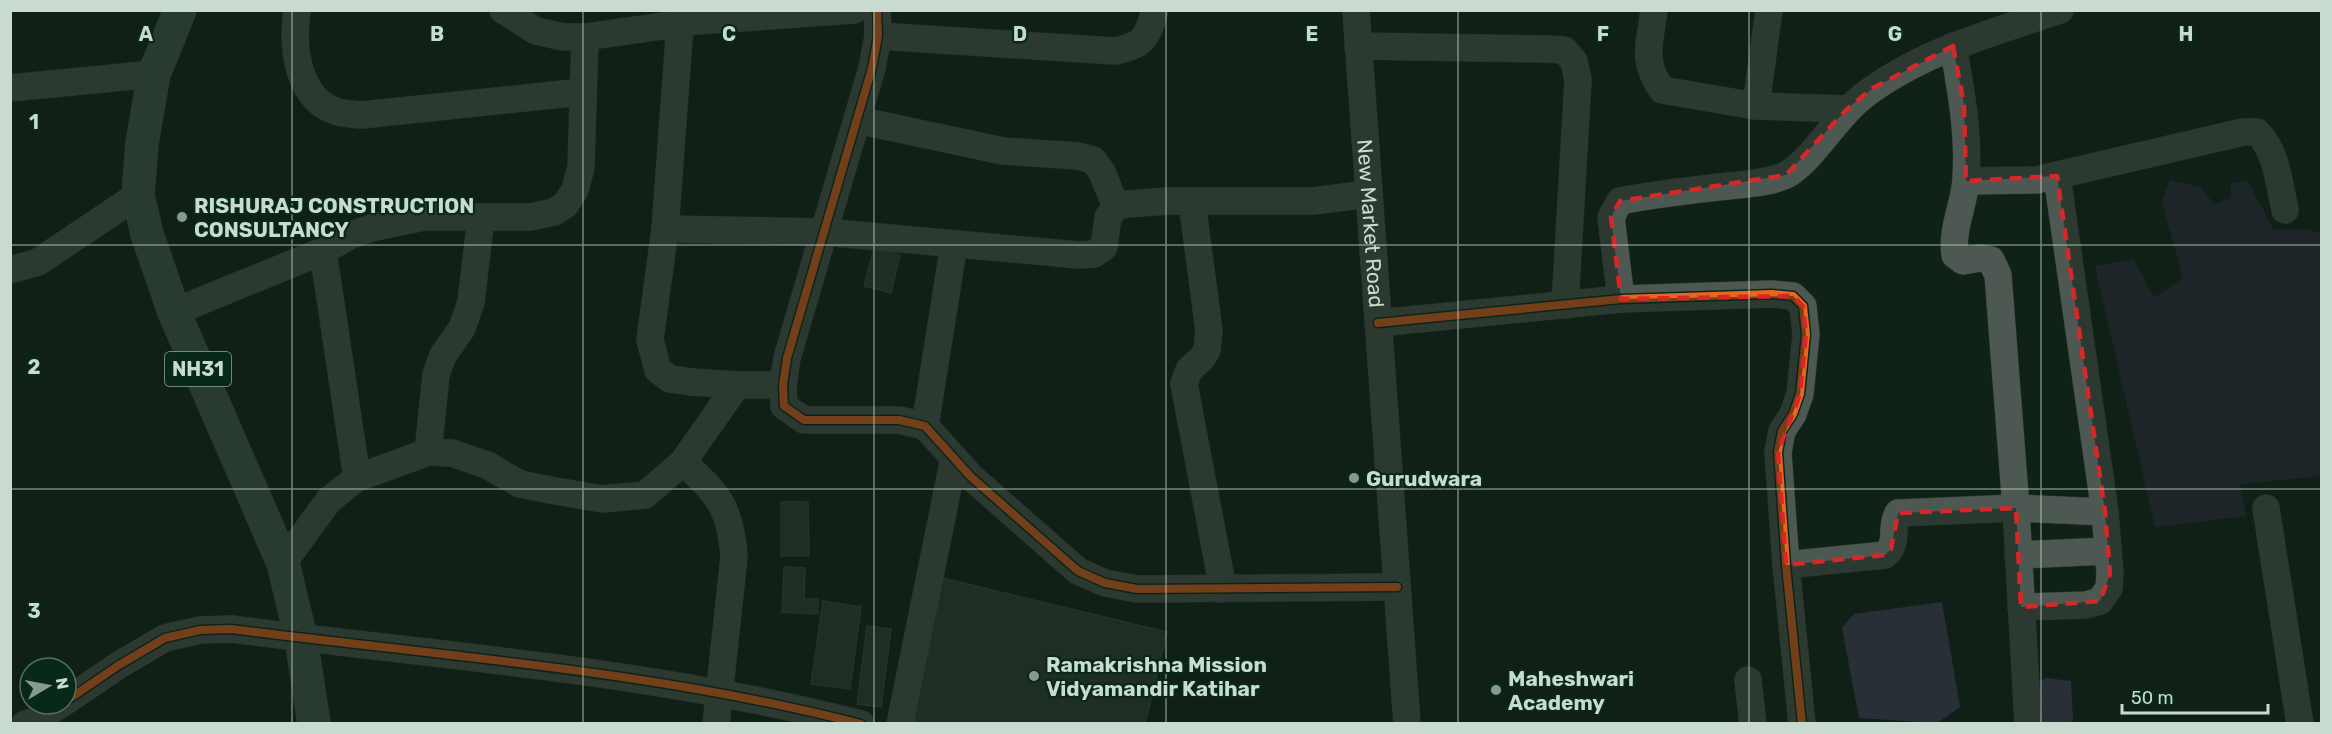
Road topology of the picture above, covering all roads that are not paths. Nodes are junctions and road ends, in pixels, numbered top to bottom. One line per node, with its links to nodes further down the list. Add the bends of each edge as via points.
1 (180, 10): 16 (highway, NH31)
2 (297, 10): 18 (street, via 295,48 300,69 309,90 322,104 338,112 362,115)
3 (503, 10): 13 (street, via 536,31)
4 (854, 10): 10 (street)
5 (1155, 10): 12 (street, via 1147,36 1132,48 1115,51)
6 (1356, 10): 14 (street, New Market Road)
7 (1654, 10): 19 (street, via 1648,58 1652,75 1662,90)
8 (1769, 10): 19 (street)
9 (2060, 10): 15 (street)
10 (802, 13): 11 (street)
11 (692, 19): 13 (street); 30 (street)
12 (877, 23): 21 (street, via 872,68)
13 (585, 37): 18 (street)
14 (1358, 46): 24 (street, New Market Road); 36 (street, via 1564,50 1574,61 1578,80)
15 (1953, 46): 20 (street, via 1903,70); 23 (street, via 1964,105)
16 (154, 74): 17 (street); 25 (highway, NH31)
17 (10, 88)
18 (582, 92): 29 (street, via 581,167 566,205 530,217)
19 (1756, 106): 20 (street)
20 (1847, 109): 35 (street, via 1806,159 1786,175 1755,183 1620,201 1611,217)
21 (857, 120): 27 (street, via 1003,151 1093,160); 31 (street)
22 (2057, 176): 23 (street); 28 (street, via 2243,132 2257,132 2267,141 2273,157); 48 (street)
23 (1966, 181): 46 (street, via 1953,241 1955,255 1963,261 1991,260 1998,275)
24 (1369, 194): 26 (street, via 1313,201); 38 (street, New Market Road)
25 (138, 195): 34 (street, via 38,262); 37 (highway, NH31)
26 (1192, 202): 27 (street); 54 (street, via 1209,331 1207,350 1189,370 1184,384)
27 (1116, 207): 32 (street, via 1108,217 1104,247 1094,254)
28 (2285, 210)
29 (481, 217): 33 (street, via 395,222 349,236); 42 (street, via 471,302 462,328 442,357 436,375)
30 (665, 228): 31 (street); 40 (street, via 650,340 658,370 670,379)
31 (824, 232): 32 (street); 39 (street, via 787,357)
32 (954, 244): 41 (street)
33 (323, 251): 37 (street); 45 (street)
34 (10, 270)
35 (1621, 299): 36 (street); 52 (street, via 1772,294 1793,296 1803,306 1806,334 1800,394 1782,431 1778,452)
36 (1565, 305): 38 (street)
37 (174, 312): 51 (highway, NH31)
38 (1378, 323): 53 (street, New Market Road)
39 (783, 385): 40 (street); 41 (street, via 784,406 804,420 899,420)
40 (737, 386): 44 (street)
41 (925, 426): 43 (street)
42 (428, 452): 44 (street, via 452,453 487,465 520,483 602,499 645,495); 45 (street)
43 (954, 458): 54 (street, via 1078,571 1105,583 1137,589); 65 (street)
44 (683, 462): 59 (street, via 711,488 725,510 732,536 734,557)
45 (357, 478): 51 (street, via 329,500)
46 (2016, 508): 48 (street); 50 (street); 52 (street, via 1898,513 1893,522 1894,540 1885,555)
47 (2266, 508): 70 (street)
48 (2105, 512): 49 (street)
49 (2108, 551): 50 (street); 55 (street, via 2109,588 2100,601)
50 (2018, 555): 55 (street)
51 (283, 563): 56 (highway, NH31)
52 (1786, 565): 68 (street)
53 (1397, 587): 54 (street); 66 (street, New Market Road)
54 (1223, 589)
55 (2021, 607): 69 (street)
56 (301, 638): 58 (street, via 231,629 200,630 165,638); 59 (street, via 561,668); 61 (highway, NH31)
57 (1748, 680): 67 (street)
58 (78, 692)
59 (720, 692): 63 (street); 64 (street)
60 (42, 716): 62 (street)
61 (316, 720)
62 (25, 723)
63 (716, 723)
64 (861, 723)
65 (900, 723)
66 (1407, 723)
67 (1753, 723)
68 (1803, 723)
69 (2028, 723)
70 (2300, 723)

